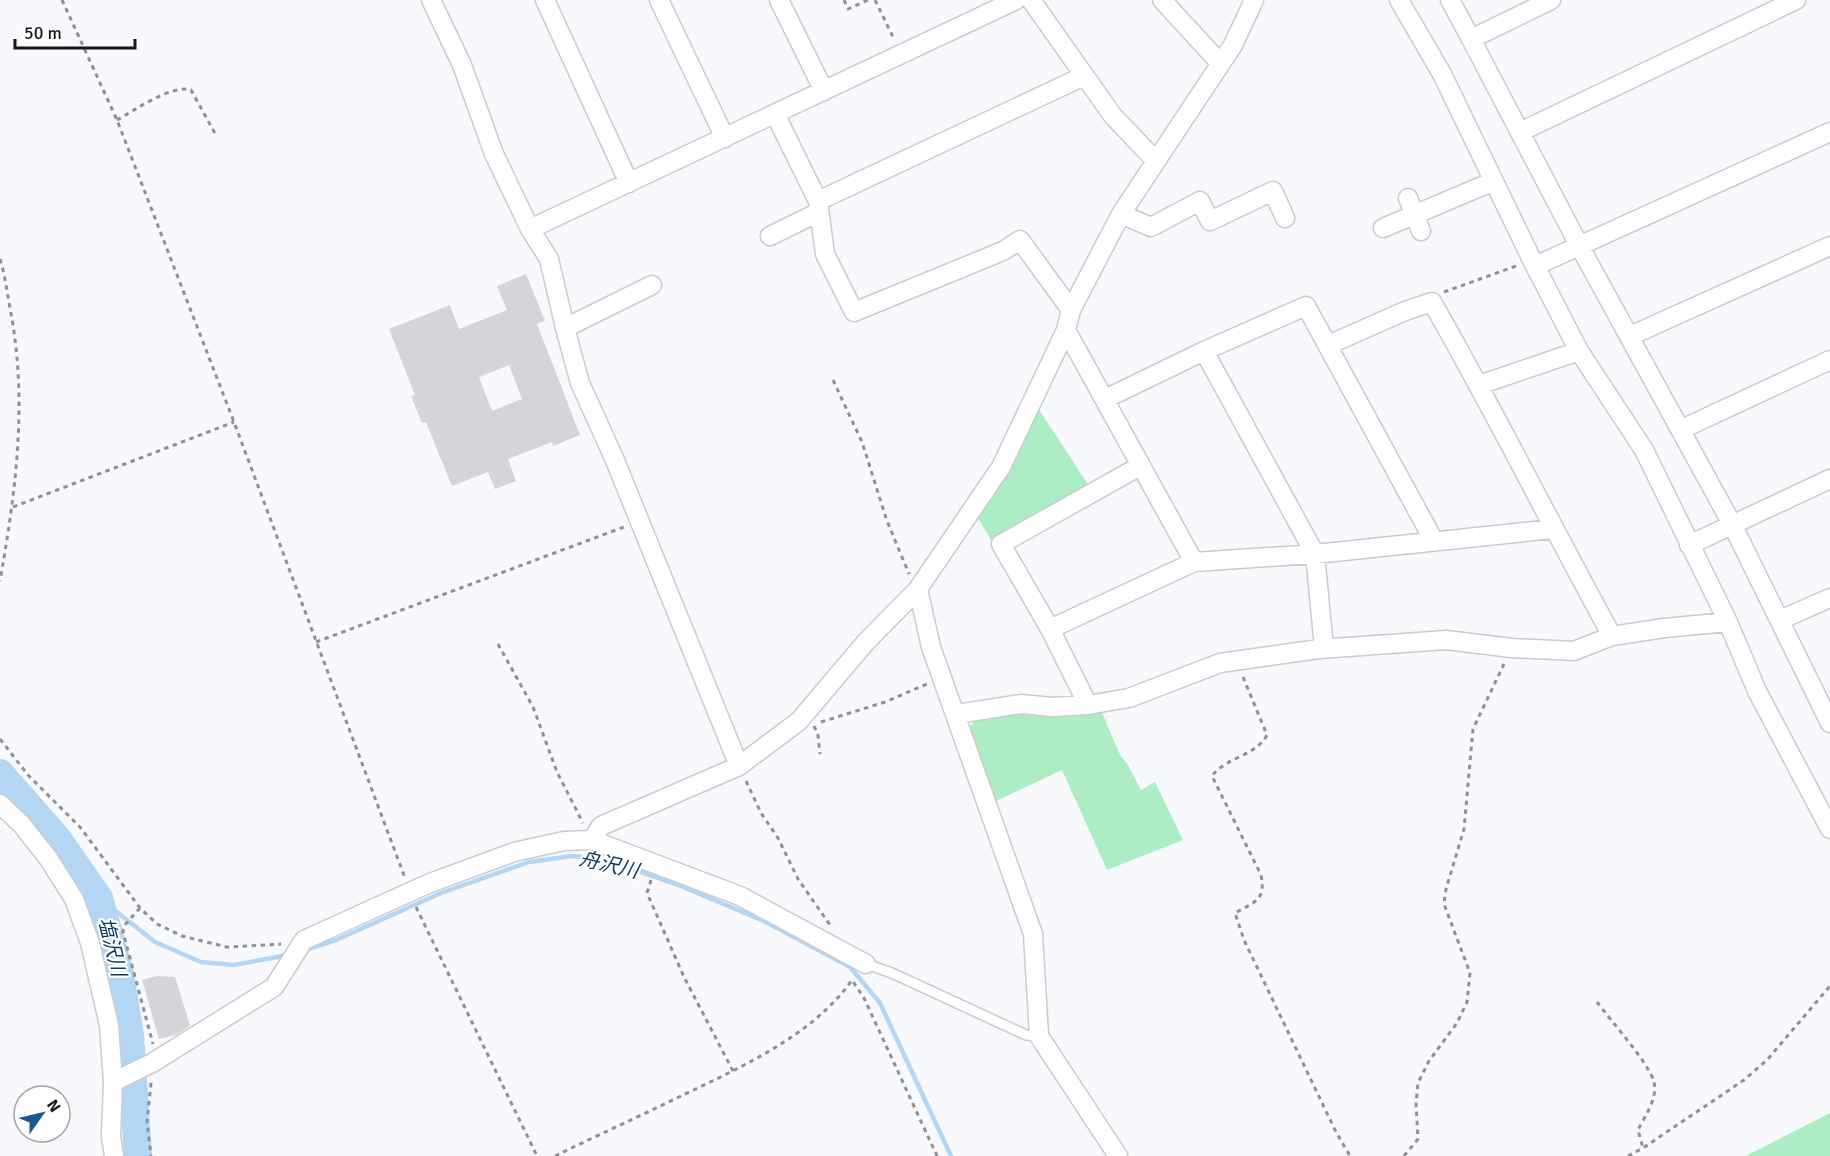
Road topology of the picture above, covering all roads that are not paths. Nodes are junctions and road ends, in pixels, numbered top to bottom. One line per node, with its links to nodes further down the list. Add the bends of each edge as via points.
1 (431, 0): 28 (street, via 462,65 494,154)
2 (545, 0): 23 (street)
3 (659, 0): 20 (street)
4 (779, 0): 16 (street)
5 (1016, 0): 16 (street)
6 (1031, 0): 15 (street)
7 (1162, 0): 14 (street)
8 (1254, 0): 14 (street)
9 (1399, 0): 22 (street, via 1442,74)
10 (1450, 0): 13 (street)
11 (1550, 0): 13 (street)
12 (1796, 0): 18 (street)
13 (1471, 39): 18 (street)
14 (1220, 63): 21 (street)
15 (1084, 75): 21 (street, via 1113,116); 24 (street)
16 (824, 91): 17 (street)
17 (775, 114): 20 (street); 24 (street)
18 (1520, 132): 31 (street)
19 (1830, 132): 31 (street)
20 (725, 138): 23 (street)
21 (1156, 161): 25 (street)
22 (1494, 181): 27 (street); 32 (street)
23 (629, 183): 28 (street)
24 (819, 207): 29 (street); 34 (street, via 825,254 854,312 1020,240)
25 (1120, 214): 26 (street, via 1151,227 1200,201 1210,221 1273,191); 34 (street)
26 (1285, 218)
27 (1383, 228)
28 (530, 230): 35 (street, via 549,260)
29 (770, 236)
30 (1830, 246): 37 (street)
31 (1580, 247): 32 (street); 37 (street)
32 (1534, 263): 40 (street)
33 (652, 285): 35 (street)
34 (1071, 310): 36 (street)
35 (565, 328): 63 (street, via 580,383)
36 (1066, 330): 43 (street); 53 (street, via 1001,467)
37 (1630, 336): 44 (street)
38 (1328, 345): 39 (street, via 1306,306); 42 (street, via 1432,302); 49 (street)
39 (1204, 351): 43 (street); 51 (street)
40 (1579, 351): 42 (street); 50 (street, via 1644,450)
41 (1830, 360): 44 (street)
42 (1479, 385): 48 (street)
43 (1105, 399): 45 (street)
44 (1682, 429): 47 (street)
45 (1140, 466): 52 (street); 57 (street, via 1001,544)
46 (1830, 479): 47 (street)
47 (1732, 524): 50 (street); 55 (street)
48 (1553, 529): 49 (street); 58 (street)
49 (1434, 541): 51 (street)
50 (1689, 545): 56 (street)
51 (1315, 554): 52 (street); 59 (street)
52 (1194, 562): 57 (street)
53 (918, 589): 61 (street, via 932,647); 63 (street, via 865,643 809,719 799,721)
54 (1830, 598): 55 (street)
55 (1780, 620): 62 (street)
56 (1728, 622): 58 (street); 65 (street, via 1757,691)
57 (1050, 628): 60 (street)
58 (1612, 636): 59 (street, via 1574,651 1446,640)
59 (1324, 648): 60 (street, via 1220,663 1129,698)
60 (1088, 705): 61 (street, via 1053,708 1021,704)
61 (957, 714): 68 (street, via 1033,934)
62 (1829, 719)
63 (739, 766): 66 (street, via 601,826)
64 (0, 804): 69 (street, via 48,858 74,899 90,943 109,1025)
65 (1830, 829)
66 (592, 840): 67 (street, via 740,896); 69 (street, via 564,841 514,852 430,883 304,940 274,987 152,1063)
67 (866, 964): 68 (lane, via 1026,1035)
68 (1039, 1036): 71 (street)
69 (113, 1082): 70 (street)
70 (114, 1156)
71 (1118, 1156)

